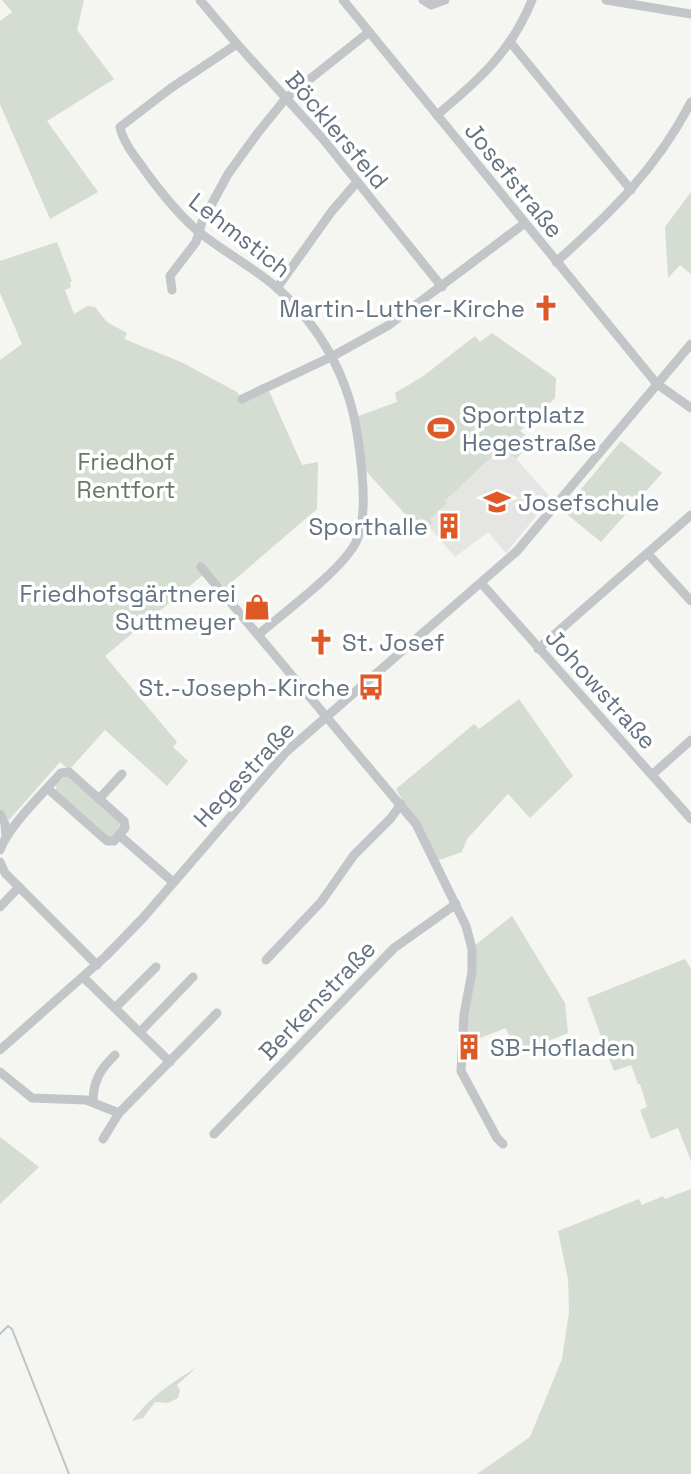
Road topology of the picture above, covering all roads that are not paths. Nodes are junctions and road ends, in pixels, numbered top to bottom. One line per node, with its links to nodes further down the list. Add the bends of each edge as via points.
1 (200, 0): 10 (street, Böcklersfeld)
2 (343, 0): 8 (street, Josefstraße)
3 (423, 0): 4 (street, via 431,5)
4 (445, 0)
5 (532, 0): 9 (street)
6 (606, 0): 7 (street)
7 (691, 14)
8 (369, 32): 11 (street); 13 (street, Josefstraße)
9 (511, 43): 13 (street, via 476,83); 15 (street)
10 (237, 44): 11 (street, Böcklersfeld); 17 (street, Lehmstich, via 120,127 153,182)
11 (286, 98): 14 (street, Böcklersfeld); 17 (street, via 228,174)
12 (691, 102): 15 (street, via 662,151)
13 (437, 116): 16 (street, Josefstraße)
14 (357, 181): 19 (street, Böcklersfeld); 20 (street)
15 (631, 190): 18 (street)
16 (525, 223): 18 (street, Josefstraße); 19 (street)
17 (200, 233): 20 (street, Lehmstich); 21 (street, via 170,276)
18 (556, 262): 24 (street, Josefstraße)
19 (442, 287): 23 (street, via 390,326)
20 (277, 288): 23 (street, Lehmstich, via 309,321)
21 (172, 290)
22 (691, 344): 24 (street, Hegestraße)
23 (333, 356): 25 (street); 32 (street, Lehmstich, via 355,418 362,490 360,530 345,559)
24 (657, 384): 26 (street, Josefstraße); 30 (street, Hegestraße, via 517,551)
25 (242, 399)
26 (691, 408)
27 (691, 515): 28 (street)
28 (648, 554): 31 (street); 33 (street)
29 (201, 567): 32 (street)
30 (482, 584): 33 (street, Johowstraße); 34 (street, Hegestraße)
31 (691, 601)
32 (258, 635): 34 (street)
33 (538, 649): 37 (street, Johowstraße)
34 (327, 717): 40 (street); 47 (street, Hegestraße, via 286,752)
35 (691, 740): 37 (street)
36 (122, 774): 39 (street)
37 (653, 774): 42 (street, Johowstraße)
38 (47, 788): 39 (street, via 61,773 69,772); 43 (street, via 107,841); 44 (street)
39 (99, 799): 43 (street, via 124,821)
40 (401, 804): 49 (street, via 416,824); 51 (street, via 354,855 321,902)
41 (0, 814): 44 (street)
42 (691, 819)
43 (119, 835): 47 (street)
44 (6, 836): 45 (street)
45 (0, 850)
46 (0, 862): 48 (street)
47 (173, 882): 52 (street, Hegestraße)
48 (19, 887): 50 (street); 52 (street)
49 (456, 904): 65 (street, Berkenstraße, via 394,948); 67 (street, via 472,949 461,1071)
50 (0, 908)
51 (266, 960)
52 (97, 965): 54 (street, Hegestraße)
53 (156, 967): 56 (street)
54 (83, 977): 56 (street); 59 (street, Hegestraße)
55 (193, 977): 58 (street)
56 (115, 1008): 58 (street)
57 (217, 1013): 61 (street)
58 (140, 1032): 61 (street)
59 (1, 1048)
60 (114, 1055): 63 (street, via 98,1074)
61 (170, 1062): 64 (street)
62 (0, 1072): 63 (street, via 32,1098)
63 (90, 1101): 64 (street)
64 (119, 1113): 66 (street)
65 (214, 1134)
66 (103, 1139)
67 (503, 1144)

